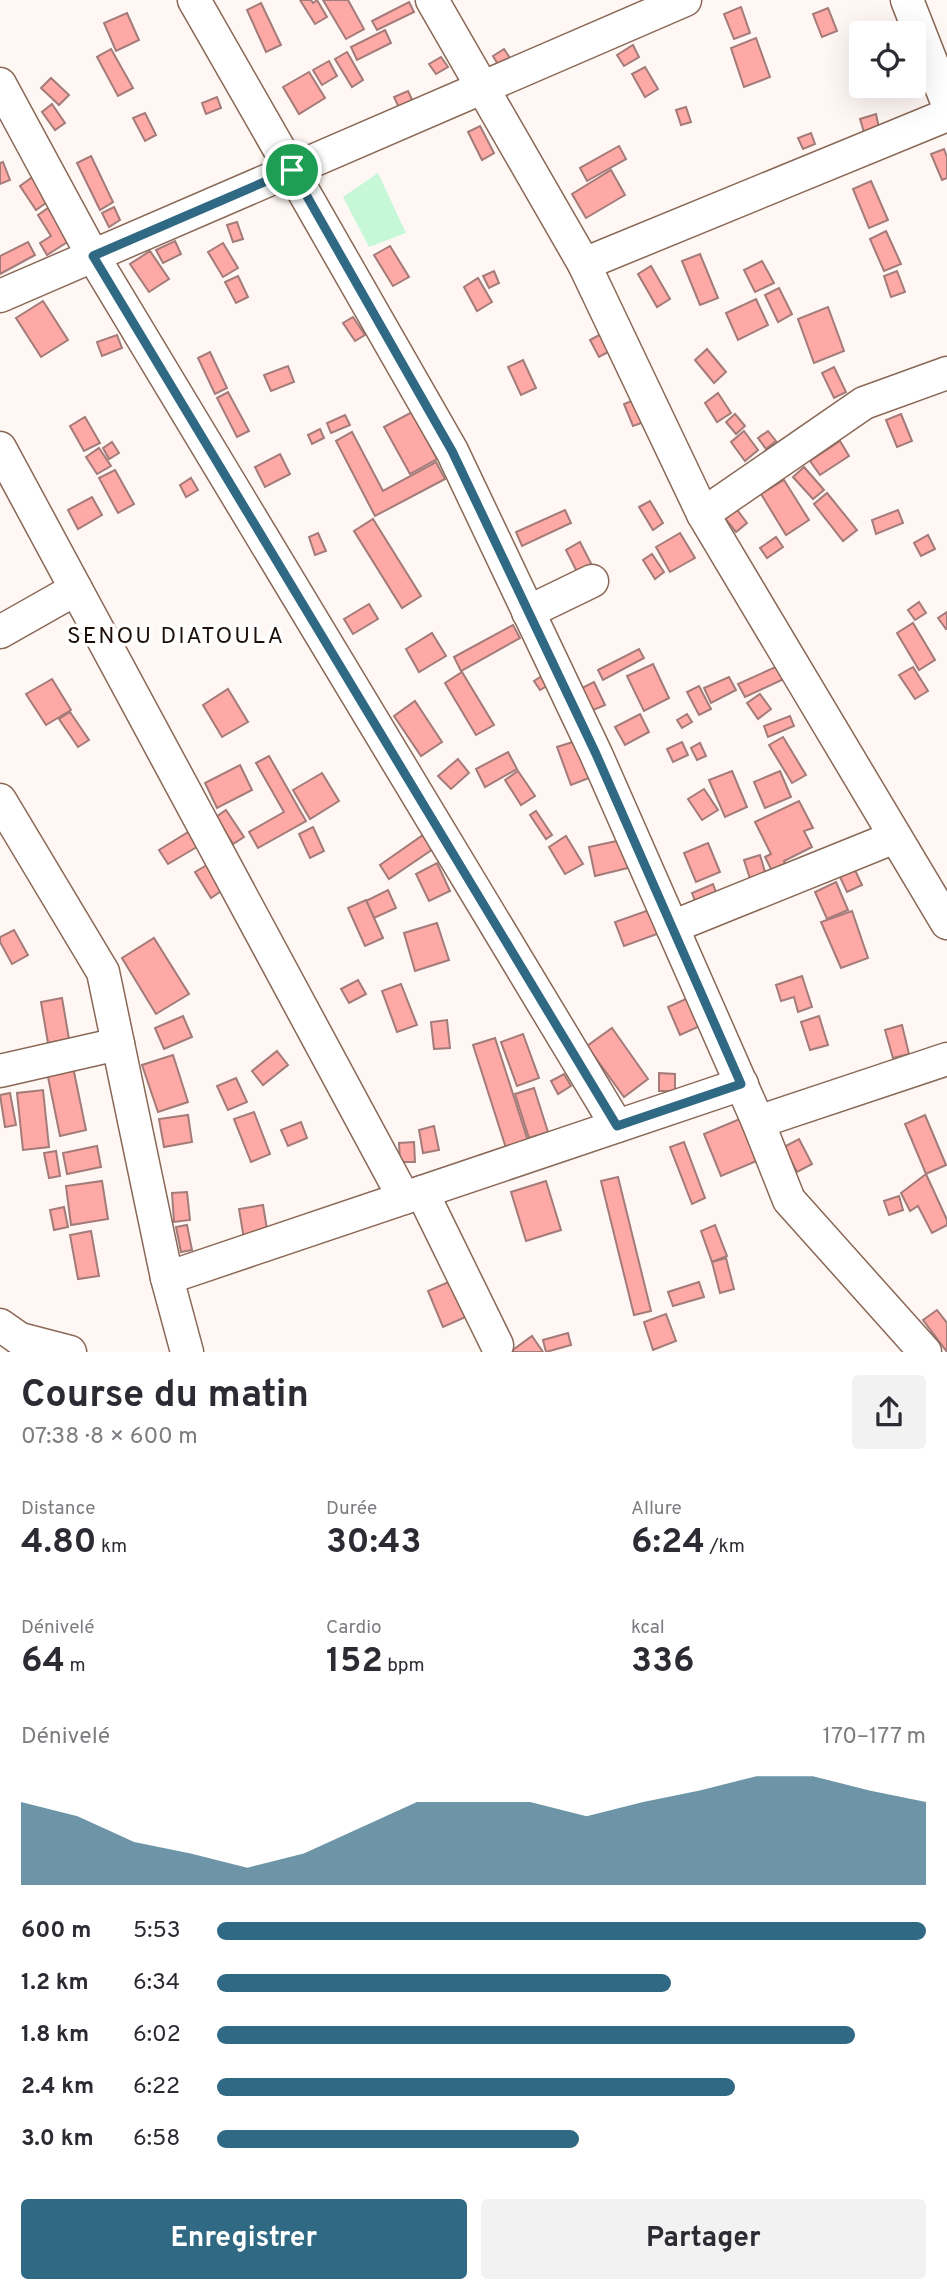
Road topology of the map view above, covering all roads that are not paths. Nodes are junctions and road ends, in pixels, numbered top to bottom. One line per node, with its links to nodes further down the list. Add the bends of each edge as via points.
1 (194, 0): 9 (street)
2 (432, 0): 6 (street)
3 (685, 0): 6 (street)
4 (907, 0): 7 (street)
5 (0, 84): 10 (street)
6 (482, 88): 9 (street); 11 (street)
7 (947, 102)
8 (947, 115): 11 (street)
9 (292, 170): 10 (street); 18 (street, via 452,451)
10 (93, 256): 12 (street); 29 (street)
11 (584, 264): 15 (street)
12 (0, 296)
13 (947, 373): 15 (street, via 864,403)
14 (0, 448): 17 (street)
15 (703, 514): 21 (street)
16 (593, 581): 18 (street)
17 (76, 590): 19 (street); 30 (street)
18 (528, 612): 23 (street)
19 (0, 632)
20 (0, 800): 24 (street, via 103,972)
21 (895, 837): 22 (street); 23 (street)
22 (947, 923)
23 (673, 927): 27 (street)
24 (118, 1044): 26 (street); 31 (street)
25 (947, 1059): 28 (street)
26 (0, 1071)
27 (741, 1084): 28 (street); 29 (street)
28 (758, 1122): 36 (street, via 789,1200)
29 (617, 1126): 30 (street)
30 (413, 1195): 31 (street); 33 (street)
31 (167, 1278): 35 (street)
32 (0, 1325): 34 (street, via 20,1339)
33 (497, 1345)
34 (70, 1352)
35 (187, 1352)
36 (925, 1352)

